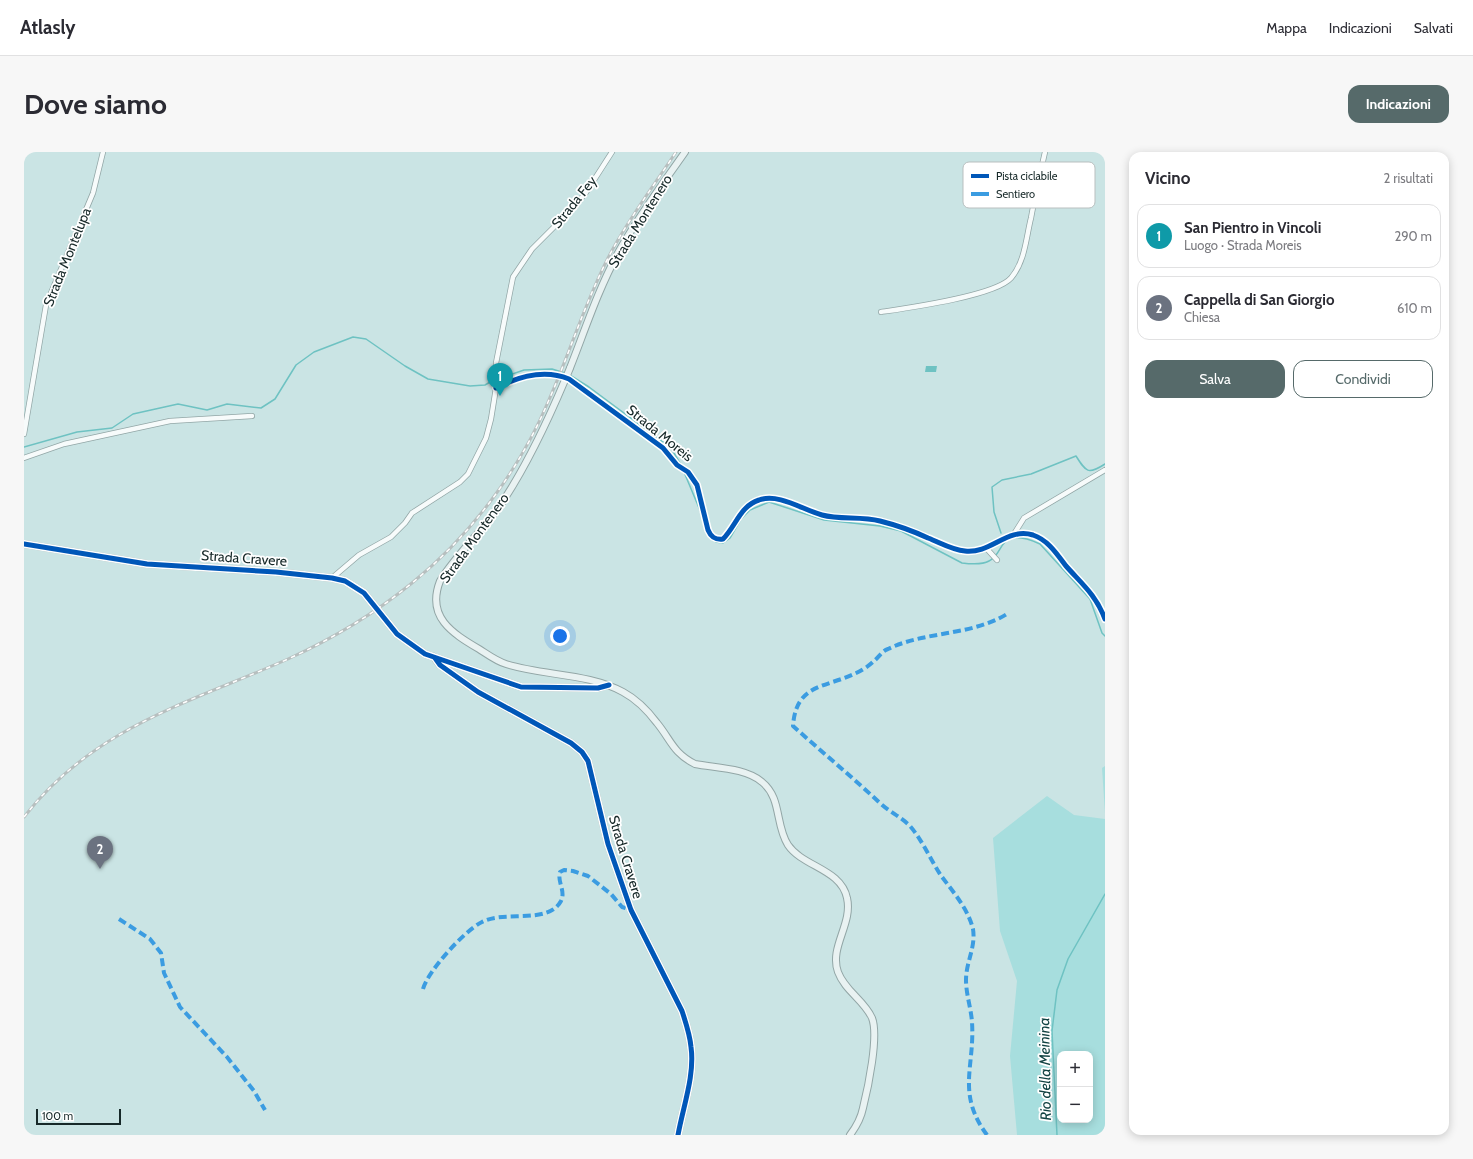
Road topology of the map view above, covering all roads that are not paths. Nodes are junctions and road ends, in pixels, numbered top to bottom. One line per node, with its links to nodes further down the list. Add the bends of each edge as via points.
1 (102, 152): 10 (street, Strada Montelupa, via 93,193 46,305)
2 (612, 152): 8 (street, Strada Fey, via 575,206 532,249 513,277)
3 (685, 152): 20 (main road, Strada Montenero, bridge, via 617,254 545,426 526,462 496,510 445,573 437,590 436,604 439,614 455,635 504,663)
4 (1045, 152): 5 (street)
5 (1043, 162)
6 (1033, 208): 7 (street, via 1026,244 1018,268 1010,280 992,289 962,297)
7 (882, 312)
8 (495, 382): 15 (street, Strada Moreis, via 538,374 554,374 569,379 663,448 680,468 686,471 697,484 708,530 716,540 723,539 729,533 738,516 747,507 758,500 768,498 779,499 825,516 878,520 915,532 959,551); 17 (street, via 486,438 468,474 412,513 391,538 358,555)
9 (252, 416): 11 (street, via 170,421 64,444)
10 (24, 434)
11 (24, 458)
12 (1105, 470): 13 (street, via 1024,518)
13 (1014, 534): 15 (street, via 997,541); 18 (street, via 1034,535 1050,546 1083,582)
14 (24, 544): 17 (main road, Strada Cravere, via 147,564 268,571)
15 (987, 549): 16 (street)
16 (997, 560)
17 (332, 578): 19 (main road, Strada Cravere, via 345,581 364,593 397,634)
18 (1105, 619)
19 (434, 657): 20 (main road, Strada Cravere, via 521,687 598,688); 21 (main road, Strada Cravere, via 440,665 478,692 571,743 588,761 608,844 631,910 682,1011 687,1027 692,1048 692,1066)
20 (609, 685): 22 (main road, Strada Montenero, via 640,704 658,723 674,749 687,760 695,764 745,774 761,781 769,788 774,798 782,831 789,846 843,886 849,906 848,918 838,947 837,970 847,989 869,1014 875,1032 863,1108)
21 (678, 1135)
22 (850, 1135)

